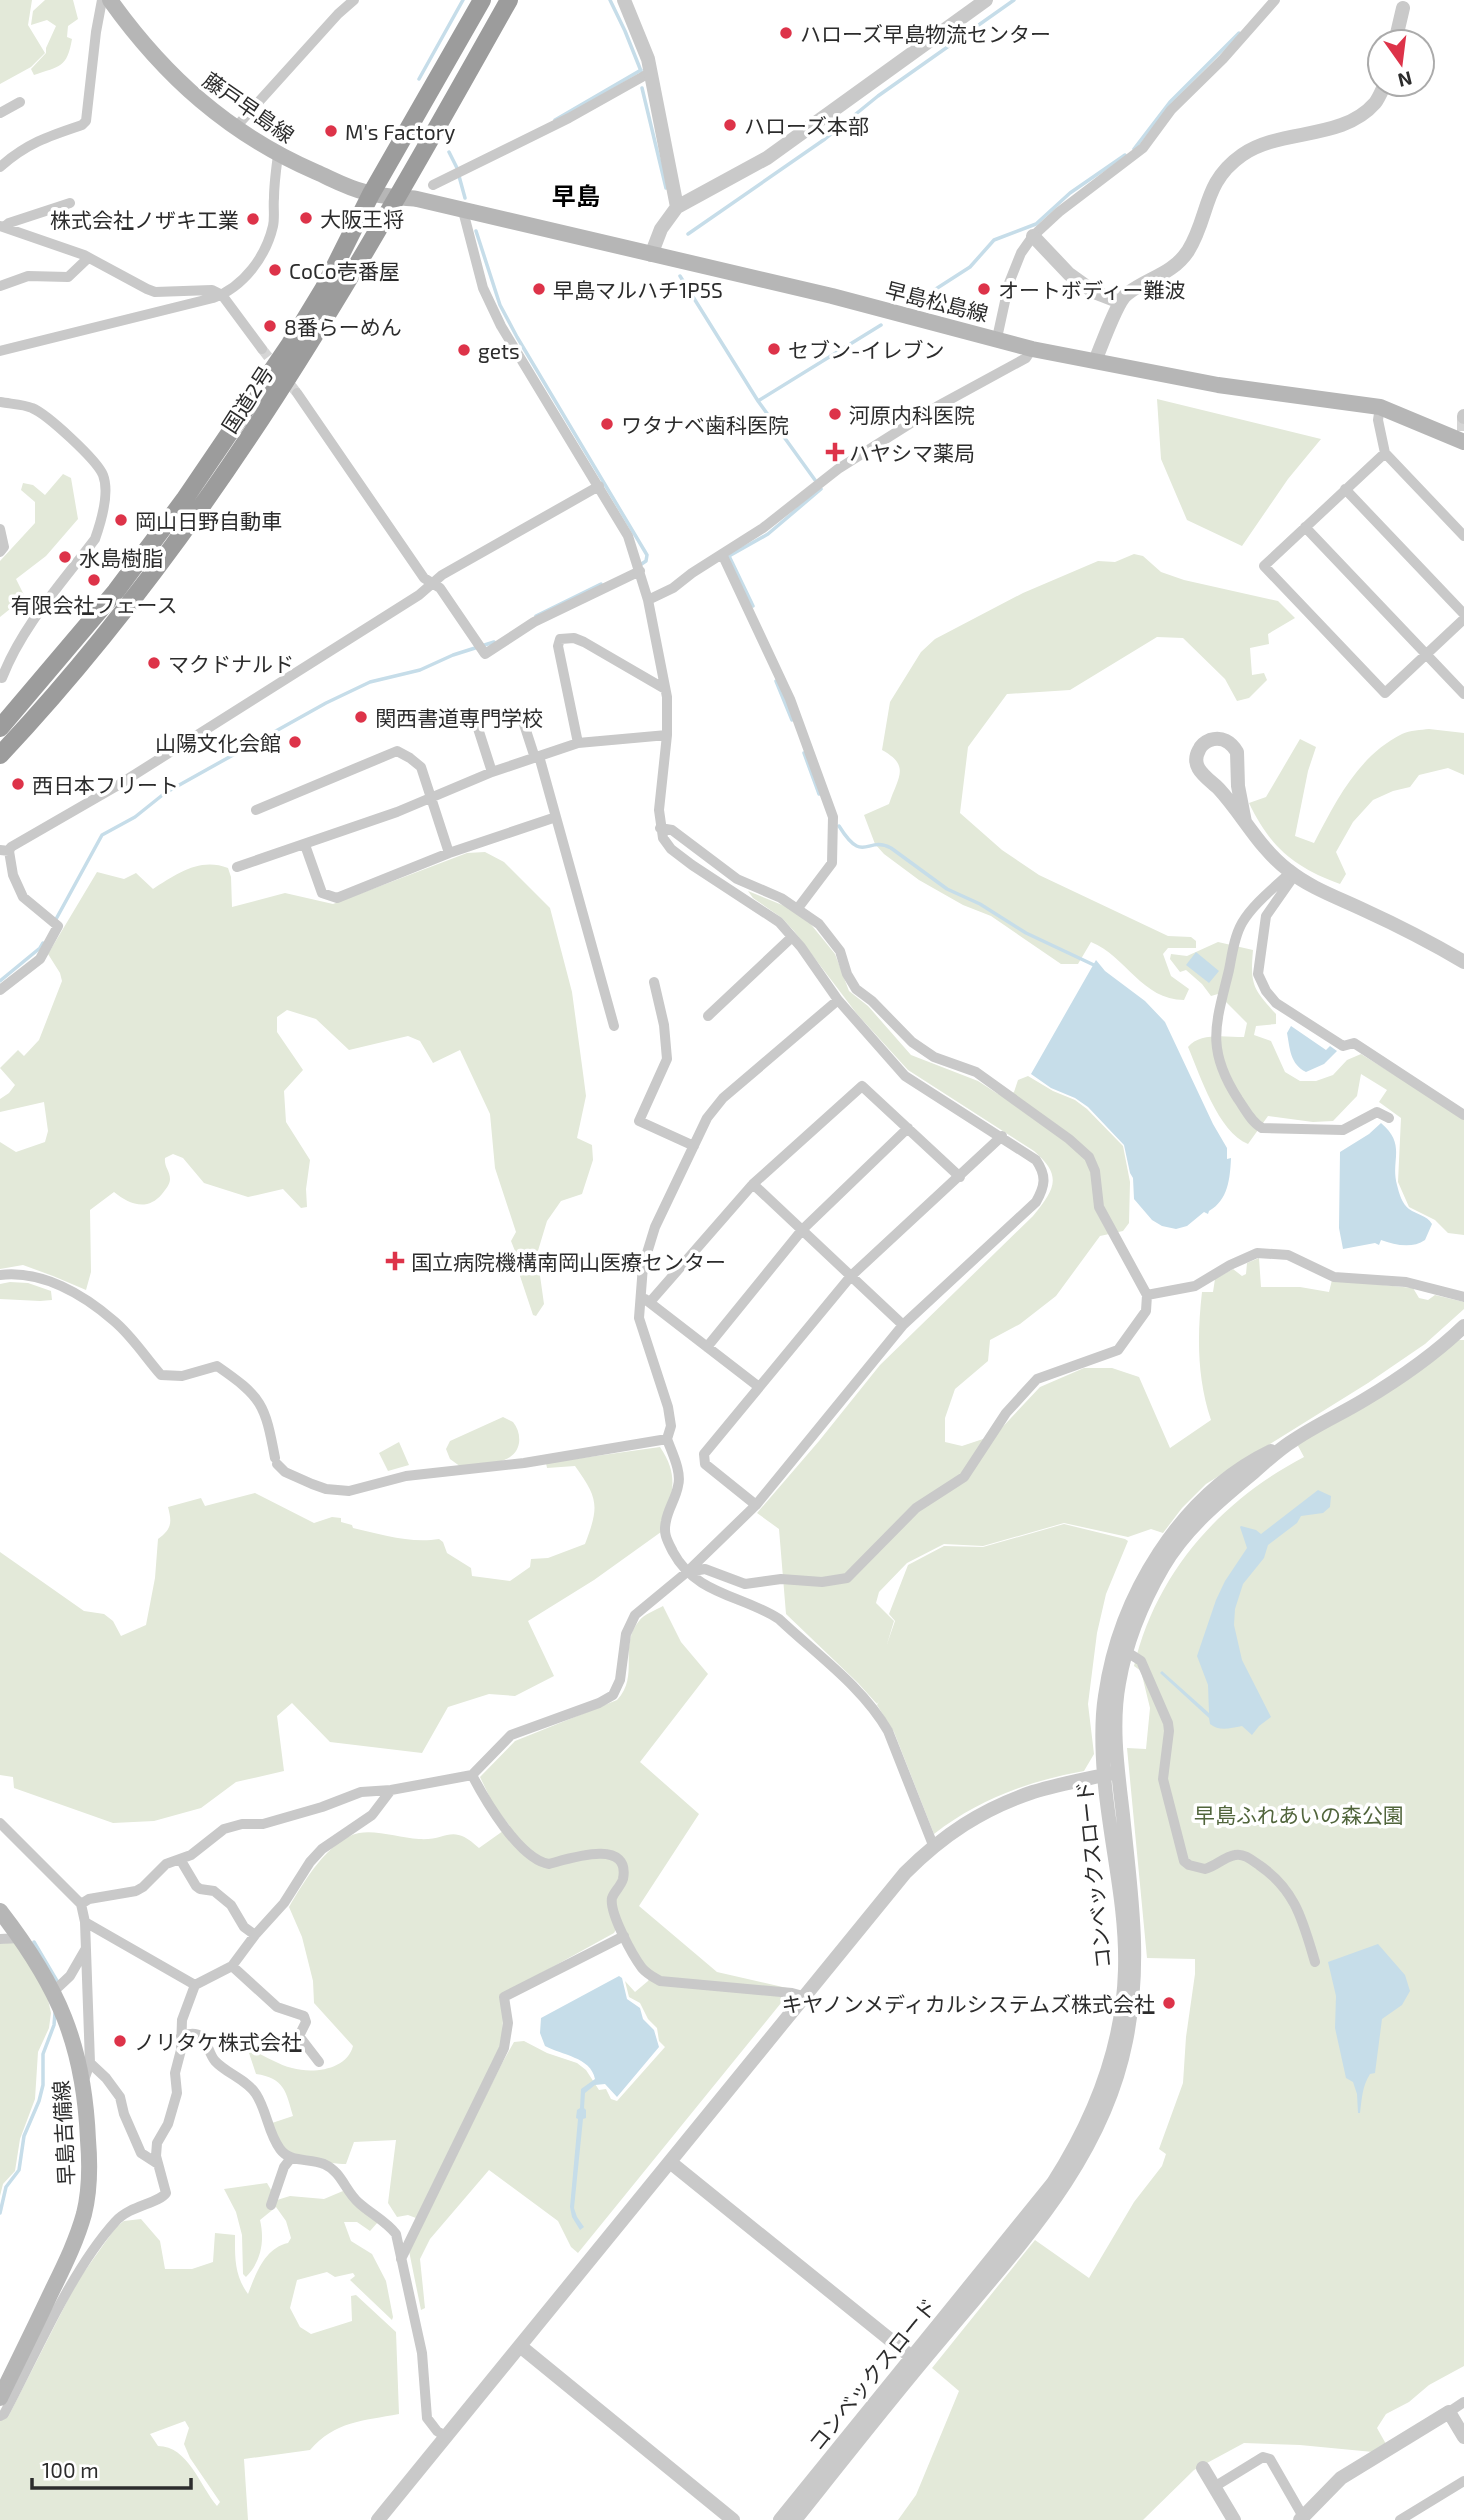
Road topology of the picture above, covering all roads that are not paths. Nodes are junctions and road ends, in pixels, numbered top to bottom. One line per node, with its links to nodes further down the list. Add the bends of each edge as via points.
1 (102, 0): 17 (street, via 86,121 22,148)
2 (110, 0): 15 (main road, 藤戸早島線, via 169,72)
3 (354, 0): 15 (street)
4 (482, 0): 19 (highway, 国道2号)
5 (509, 0): 20 (highway, 国道2号)
6 (624, 0): 11 (street)
7 (986, 0): 22 (street, via 767,158)
8 (1275, 0): 25 (street, via 1171,110 1143,148)
9 (1403, 9): 10 (street)
10 (1398, 28)
11 (651, 72): 18 (street); 22 (street)
12 (1378, 98): 30 (street, via 1346,122 1263,144 1242,155 1214,184 1186,253)
13 (20, 102): 14 (street)
14 (0, 113)
15 (235, 128): 16 (main road, 藤戸早島線)
16 (278, 155): 19 (main road, 藤戸早島線); 29 (street, via 274,223 268,241 243,280)
17 (0, 167)
18 (433, 185)
19 (371, 194): 20 (main road, 藤戸早島線); 58 (highway, 国道2号, via 290,344 184,500 116,591)
20 (398, 196): 23 (main road, 早島松島線); 61 (highway, 国道2号, via 307,350 200,511 129,605)
21 (70, 203): 24 (street)
22 (677, 207): 26 (street, via 661,229)
23 (463, 211): 26 (main road, 早島松島線); 41 (street, via 483,288 500,326)
24 (2, 226): 27 (street)
25 (1033, 236): 30 (street, via 1069,274 1094,292); 31 (street, via 1009,283)
26 (651, 255): 31 (main road, 早島松島線)
27 (88, 258): 28 (street, via 68,278 28,276); 29 (street, via 155,292 212,290)
28 (0, 286)
29 (222, 295): 32 (street); 34 (street)
30 (1120, 302): 35 (street)
31 (997, 338): 33 (main road, 早島松島線)
32 (262, 349)
33 (1032, 349): 35 (main road, 早島松島線); 47 (street, via 1026,358 838,469)
34 (0, 351)
35 (1095, 361): 38 (main road, 早島松島線, via 1218,385)
36 (297, 393): 49 (street, via 424,578)
37 (0, 402): 53 (street, via 33,408 54,423 98,466 105,484 95,540 32,622)
38 (1380, 407): 39 (main road, 早島松島線); 40 (street)
39 (1464, 442)
40 (1385, 453): 42 (street); 45 (street)
41 (599, 486): 48 (street, via 628,536); 49 (street)
42 (1345, 489): 43 (street); 51 (street)
43 (1305, 527): 52 (street); 52 (street, via 1264,566 1385,693)
44 (0, 528): 46 (street, via 4,547)
45 (1464, 536)
46 (0, 552)
47 (722, 554): 50 (street); 74 (street, via 790,699 833,817 832,863)
48 (639, 568): 49 (street, via 534,622 485,654); 50 (street)
49 (432, 582): 70 (street, via 408,602 115,787)
50 (648, 600): 54 (street)
51 (1464, 617): 52 (street)
52 (1426, 654): 55 (street)
53 (0, 677)
54 (665, 689): 59 (street); 60 (street, via 584,642 564,637 558,646)
55 (1464, 694)
56 (520, 712): 62 (street)
57 (474, 716): 63 (street)
58 (0, 728)
59 (667, 735): 60 (street); 68 (street)
60 (578, 743): 62 (street)
61 (0, 755)
62 (537, 757): 63 (street); 66 (street)
63 (492, 772): 64 (street)
64 (431, 798): 65 (street, via 421,767 397,751); 69 (street); 71 (street)
65 (257, 810)
66 (556, 817): 71 (street); 81 (street)
67 (1245, 822): 67 (street, via 1199,770 1196,757 1206,742 1226,740 1237,752); 73 (street)
68 (660, 828): 74 (street, via 672,830 737,879); 75 (street, via 671,849 779,922)
69 (304, 845): 71 (street, via 322,893 337,898); 72 (street)
70 (4, 850): 78 (street, via 18,889 55,922 55,934 40,959)
71 (449, 853)
72 (237, 867)
73 (1293, 874): 76 (street); 82 (street, via 1266,916 1258,974 1266,990 1276,1003 1343,1046 1354,1043); 83 (street, via 1250,912 1237,934 1214,1032 1225,1077 1262,1128 1343,1130 1377,1112)
74 (798, 908): 92 (street, via 819,924 840,951 856,989 912,1042 934,1057 976,1072 1089,1157 1096,1171 1099,1207)
75 (792, 937): 79 (street); 80 (street)
76 (1464, 962)
77 (654, 982): 86 (street, via 667,1059 639,1121)
78 (0, 990)
79 (838, 1000): 85 (street, via 905,1076); 86 (street, via 723,1098)
80 (708, 1016)
81 (614, 1026)
82 (1464, 1115)
83 (1389, 1118)
84 (908, 1128): 87 (street); 88 (street, via 862,1086); 89 (street)
85 (1002, 1136): 87 (street); 95 (street, via 1036,1160 1043,1171 1043,1190 1036,1202)
86 (694, 1146): 94 (street, via 655,1227 643,1266)
87 (960, 1177): 91 (street)
88 (752, 1184): 89 (street); 94 (street)
89 (802, 1230): 91 (street); 97 (street)
90 (0, 1275): 99 (street, via 19,1272 80,1295 116,1322 161,1376 182,1376 217,1366 246,1386 259,1402 276,1461 285,1472 339,1492 406,1476 524,1463)
91 (851, 1276): 95 (street); 98 (street)
92 (1147, 1295): 93 (street, via 1195,1286 1257,1253 1288,1255 1334,1277 1399,1281); 102 (street, via 1146,1311 1118,1350 1037,1379 1006,1413 964,1477 916,1508 847,1578 745,1584 705,1569)
93 (1464, 1297)
94 (645, 1299): 97 (street); 99 (street, via 639,1318 668,1407 671,1426)
95 (903, 1325): 101 (street)
96 (1463, 1329): 100 (street, via 1396,1379)
97 (707, 1346): 98 (street)
98 (759, 1387): 101 (street, via 704,1454 705,1464)
99 (667, 1439): 102 (street, via 679,1478 666,1516 665,1538)
100 (1291, 1441): 103 (street, via 1229,1492 1185,1537 1146,1597); 104 (street, コンベックスロード, via 1249,1461 1208,1495 1146,1575 1123,1624 1107,1685 1103,1729)
101 (756, 1505): 102 (street)
102 (687, 1572): 105 (street, via 635,1615 626,1634 620,1680 613,1695 512,1735); 108 (street, via 702,1585 768,1611 861,1695 888,1731)
103 (1127, 1652): 104 (street, via 1119,1684); 118 (street, via 1141,1661 1168,1723 1163,1779 1184,1861 1205,1869 1240,1855 1266,1869 1295,1903)
104 (1111, 1774): 108 (street, via 1035,1791 961,1825); 133 (street, コンベックスロード, via 1136,1933 1136,1968 1126,2044 1107,2107 1059,2194)
105 (472, 1775): 106 (street); 114 (street, via 491,1810 540,1863 601,1853 618,1858 623,1879 612,1907)
106 (391, 1790): 109 (street, via 361,1792 263,1824 224,1829); 113 (street, via 372,1815 322,1849)
107 (0, 1823): 110 (street)
108 (933, 1845): 122 (street)
109 (180, 1859): 110 (street, via 166,1864 136,1891); 113 (street, via 200,1889 223,1898)
110 (81, 1904): 112 (street)
111 (0, 1911): 115 (main road, 早島吉備線)
112 (85, 1922): 117 (street); 120 (street)
113 (255, 1935): 119 (street)
114 (624, 1936): 122 (street, via 643,1970 660,1981); 131 (street, via 504,1997 508,2022 503,2048)
115 (21, 1938): 116 (street); 121 (main road, 早島吉備線)
116 (0, 1939)
117 (86, 1947): 121 (street, via 79,1963); 125 (street)
118 (1315, 1962)
119 (232, 1966): 120 (street); 124 (street, via 277,2007 304,2016 299,2036)
120 (195, 1984): 123 (street)
121 (54, 1992): 126 (main road, 早島吉備線)
122 (803, 1996): 128 (street)
123 (181, 2036): 127 (street, via 201,2036 217,2063 249,2085 277,2146); 129 (street, via 177,2094 157,2143)
124 (319, 2062)
125 (90, 2063): 126 (street); 129 (street, via 120,2097 141,2152)
126 (84, 2080): 134 (main road, 早島吉備線, via 89,2147 84,2212 68,2258)
127 (291, 2158): 130 (street); 131 (street, via 315,2161 339,2175 356,2202 396,2234)
128 (670, 2162): 132 (street); 133 (street)
129 (158, 2164): 137 (street, via 166,2193 127,2211 106,2233 70,2288)
130 (271, 2205)
131 (401, 2259): 138 (street, via 422,2354 427,2418)
132 (520, 2346): 138 (street); 146 (street)
133 (916, 2360): 147 (street, コンベックスロード); 148 (street, コンベックスロード)
134 (0, 2398)
135 (1464, 2402): 136 (street)
136 (1449, 2412): 139 (street); 144 (street, via 1341,2478)
137 (0, 2416)
138 (445, 2436): 145 (street)
139 (1464, 2437)
140 (1203, 2468): 142 (street)
141 (1464, 2482): 149 (street)
142 (1214, 2487): 143 (street); 144 (street, via 1264,2457 1270,2459)
143 (1232, 2519)
144 (1302, 2519)
145 (378, 2520)
146 (733, 2520)
147 (780, 2520)
148 (795, 2520)
149 (1400, 2520)

